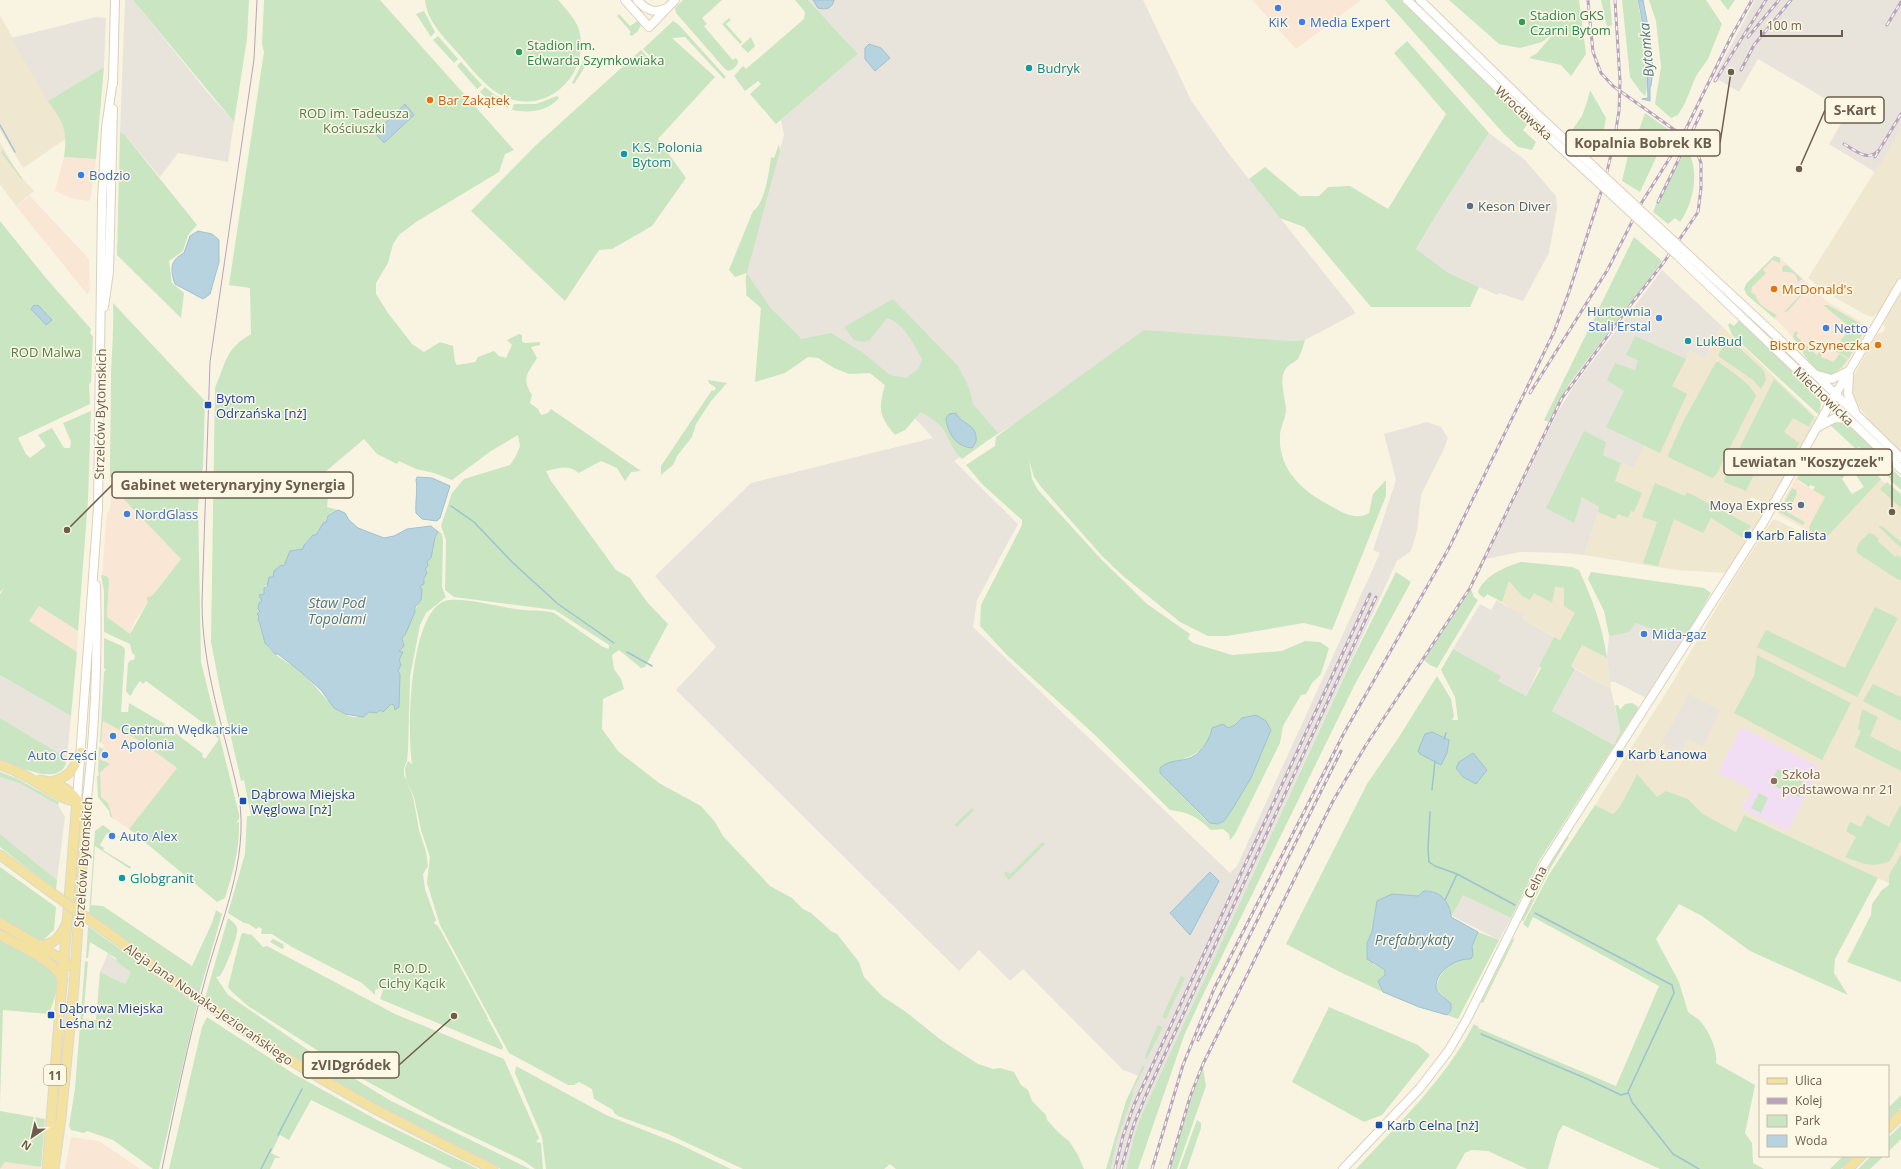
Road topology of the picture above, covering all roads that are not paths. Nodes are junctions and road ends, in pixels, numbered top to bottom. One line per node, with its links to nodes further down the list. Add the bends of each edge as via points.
1 (115, 0): 20 (main road, Strzelców Bytomskich / 11, via 113,79 107,120 103,185 99,464)
2 (625, 0): 7 (main road, via 649,27)
3 (637, 0): 7 (main road, via 643,7 654,12)
4 (675, 0): 7 (main road)
5 (1407, 0): 9 (main road, Wrocławska, bridge, via 1534,123)
6 (1420, 0): 8 (main road, Wrocławska, bridge, via 1538,115)
7 (667, 8)
8 (1681, 248): 12 (main road, Miechowicka)
9 (1678, 256): 14 (main road, Miechowicka)
10 (1901, 283): 11 (main road, Celna)
11 (1851, 369): 12 (main road, via 1832,379); 13 (main road, Celna); 15 (main road, via 1848,394)
12 (1812, 372): 13 (main road, Miechowicka)
13 (1836, 395): 14 (main road, Celna); 15 (main road, Miechowicka)
14 (1831, 402): 16 (main road, Miechowicka); 17 (main road, Celna)
15 (1856, 414): 18 (main road, Miechowicka)
16 (1848, 419): 17 (main road, via 1835,418); 19 (main road, Miechowicka)
17 (1818, 427): 45 (main road, Celna, via 1770,512 1555,846 1449,1050 1420,1088)
18 (1901, 458)
19 (1901, 469)
20 (95, 555): 21 (main road, Strzelców Bytomskich / 11, via 89,607); 27 (main road, Strzelców Bytomskich / 11, via 97,637 90,781)
21 (81, 752): 24 (main road, via 69,774); 26 (main road, Strzelców Bytomskich / 11)
22 (0, 764): 23 (main road)
23 (31, 777): 24 (main road); 25 (main road)
24 (50, 782): 26 (main road, via 67,788)
25 (66, 799): 26 (main road); 28 (main road)
26 (77, 800): 27 (main road); 28 (main road, Strzelców Bytomskich / 11)
27 (86, 806): 34 (main road, Strzelców Bytomskich / 11)
28 (74, 826): 30 (main road, Strzelców Bytomskich / 11)
29 (0, 855): 44 (main road, Aleja Jana Nowaka-Jeziorańskiego, bridge, via 273,1050 344,1093)
30 (68, 922): 33 (main road, via 56,941 48,945); 36 (main road, Strzelców Bytomskich / 11)
31 (0, 923): 33 (main road)
32 (0, 935): 35 (main road)
33 (36, 944): 36 (main road)
34 (77, 948): 36 (main road); 38 (main road, Strzelców Bytomskich / 11)
35 (47, 961): 36 (main road); 37 (main road, via 60,973)
36 (65, 961): 37 (main road, Strzelców Bytomskich / 11); 38 (main road)
37 (63, 980): 42 (main road, Strzelców Bytomskich / 11)
38 (74, 986): 43 (main road, Strzelców Bytomskich / 11)
39 (1901, 1115): 40 (main road)
40 (1889, 1127)
41 (1860, 1157): 46 (main road)
42 (48, 1169)
43 (54, 1169)
44 (493, 1169)
45 (1343, 1169)
46 (1848, 1169)

